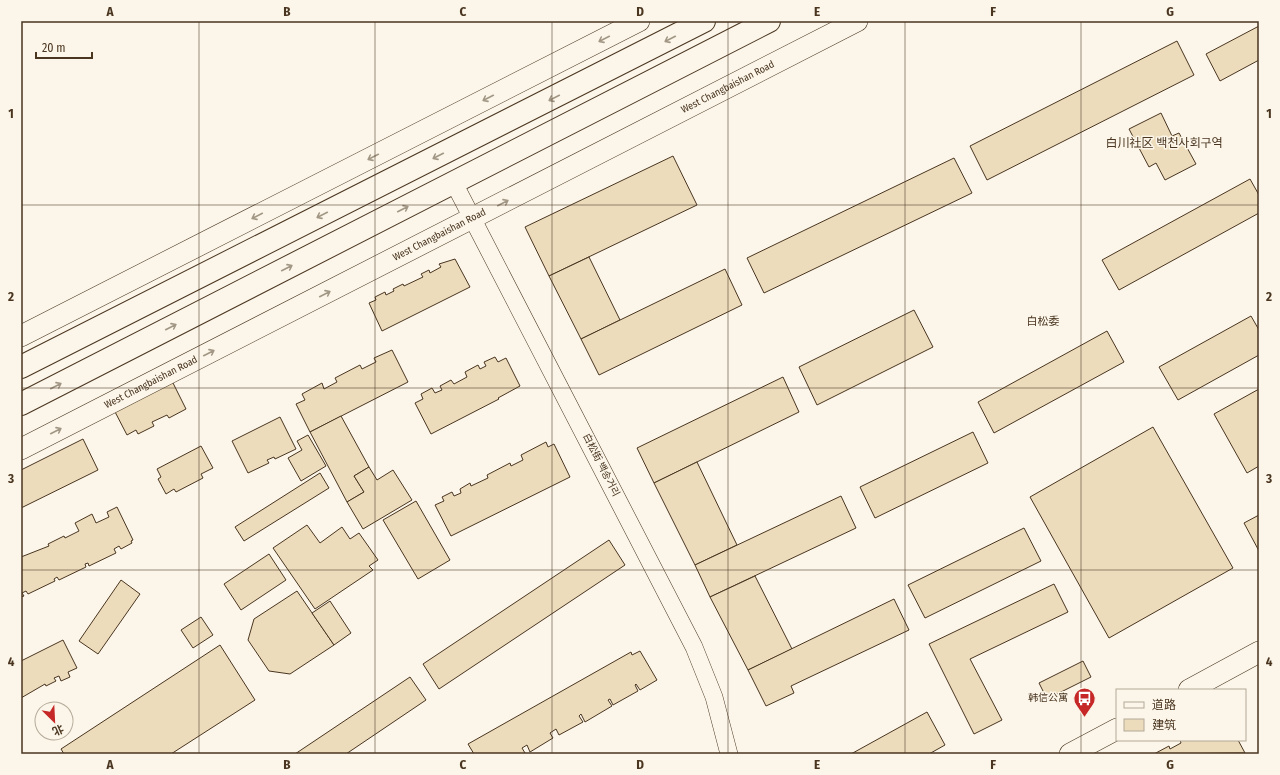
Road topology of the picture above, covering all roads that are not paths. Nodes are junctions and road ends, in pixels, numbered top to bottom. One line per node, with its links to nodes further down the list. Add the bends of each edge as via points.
1 (639, 21): 7 (street, one-way to 7)
2 (704, 21): 8 (main road, one-way to 8)
3 (769, 21): 5 (main road)
4 (857, 21): 6 (street, West Changbaishan Road, one-way to 4)
5 (454, 183): 6 (street, 白松街 백송거리); 9 (main road, one-way to 5)
6 (474, 218): 10 (street, West Changbaishan Road, one-way to 6); 14 (street, 白松街 백송거리, via 694,647 714,697)
7 (21, 336)
8 (21, 367)
9 (21, 404)
10 (21, 449)
11 (1259, 652): 12 (street)
12 (1191, 689)
13 (1116, 730): 15 (street)
14 (729, 754)
15 (1070, 754)

